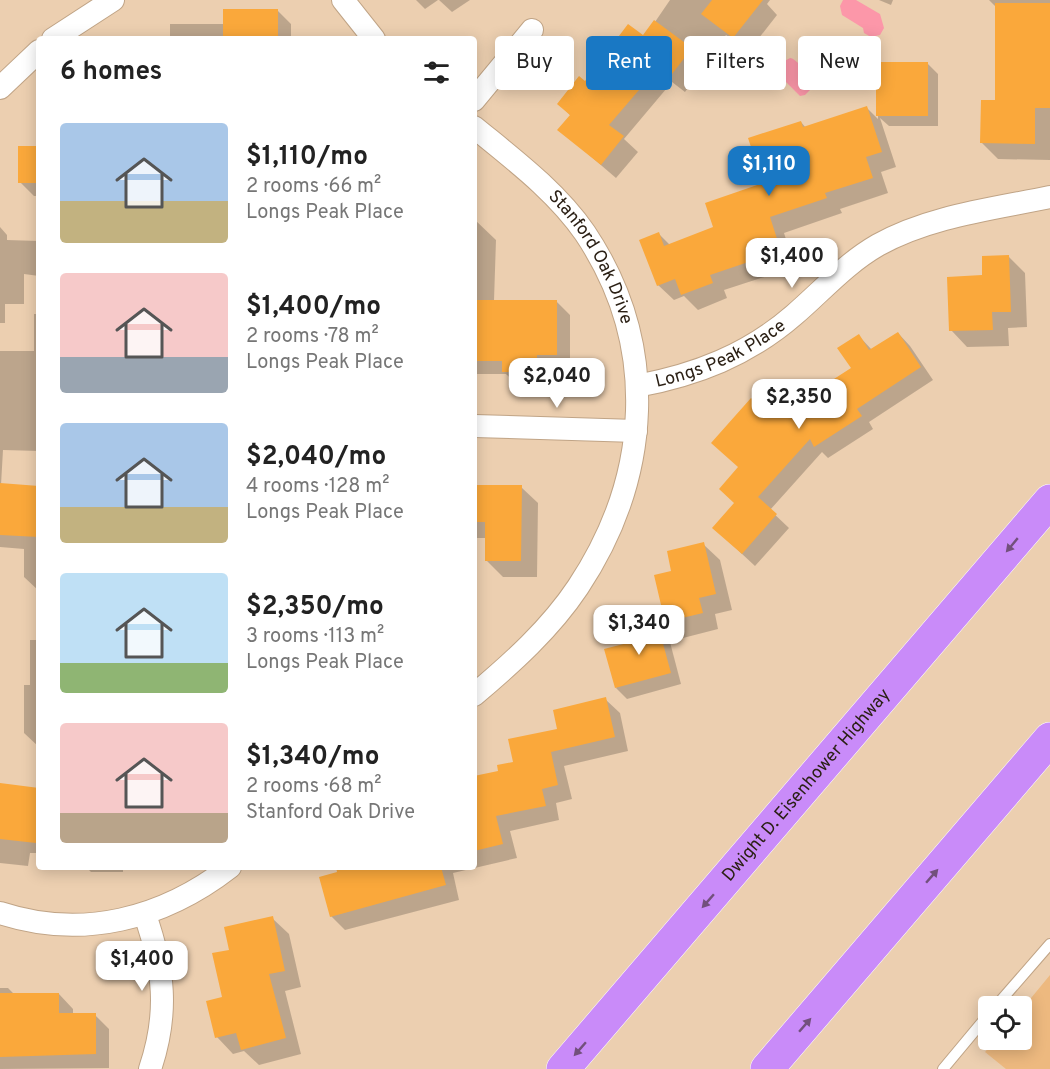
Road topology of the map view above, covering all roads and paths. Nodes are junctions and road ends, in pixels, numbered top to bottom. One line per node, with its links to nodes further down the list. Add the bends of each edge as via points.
1 (113, 0): 4 (street)
2 (343, 0): 5 (street)
3 (532, 30): 8 (street)
4 (58, 36)
5 (373, 36)
6 (36, 54): 7 (street)
7 (0, 88)
8 (477, 96)
9 (477, 130): 11 (street, Stanford Oak Drive, via 558,200 584,232 622,306 633,347)
10 (1050, 197): 11 (street, Longs Peak Place, via 922,226 861,256 781,326 748,349 714,366)
11 (637, 386): 13 (street, Stanford Oak Drive)
12 (477, 426): 13 (street)
13 (636, 431): 15 (street, Stanford Oak Drive, via 622,501 577,588 550,623)
14 (1050, 501): 24 (highway, Dwight D. Eisenhower Highway, one-way to 24)
15 (477, 692)
16 (1050, 739): 25 (highway, one-way to 16)
17 (226, 870): 19 (street, via 202,888)
18 (0, 913): 19 (street, via 28,921 80,926)
19 (145, 915): 23 (street, via 157,950 163,1011)
20 (1050, 944): 21 (lane)
21 (1005, 996)
22 (978, 1028): 26 (lane)
23 (150, 1069)
24 (563, 1069)
25 (767, 1069)
26 (943, 1069)

